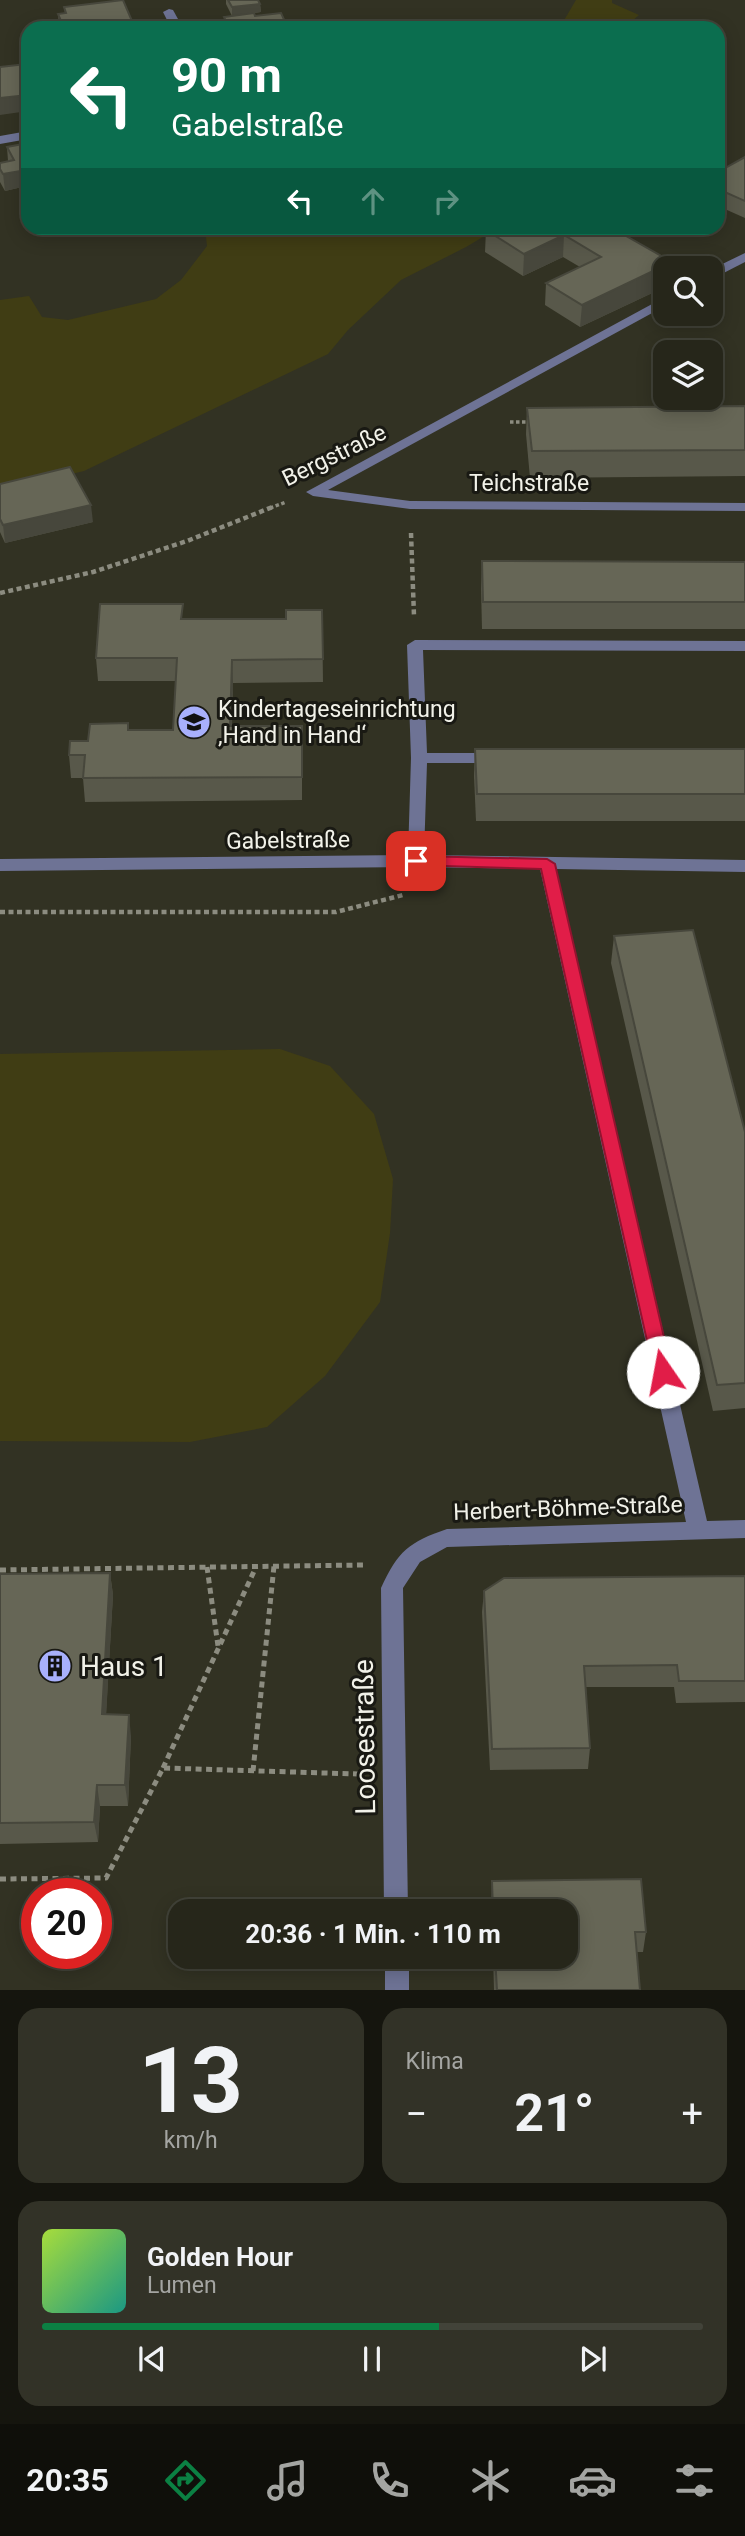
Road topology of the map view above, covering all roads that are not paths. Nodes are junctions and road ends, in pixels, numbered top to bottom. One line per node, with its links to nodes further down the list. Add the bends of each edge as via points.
1 (169, 12): 2 (street)
2 (174, 21)
3 (21, 136): 4 (street)
4 (0, 141)
5 (745, 257): 6 (street)
6 (723, 269)
7 (653, 308): 8 (street, Bergstraße)
8 (313, 492): 9 (street, Teichstraße, via 410,505)
9 (745, 507)
10 (745, 646): 11 (street, via 415,645)
11 (419, 758): 12 (street); 13 (street)
12 (514, 758)
13 (416, 861): 14 (street, Gabelstraße); 15 (street, Gabelstraße)
14 (0, 864)
15 (547, 864): 16 (street, Gabelstraße); 17 (street)
16 (745, 866)
17 (698, 1529): 18 (street, Herbert-Böhme-Straße); 19 (street, Herbert-Böhme-Straße, via 447,1538 418,1548)
18 (745, 1529)
19 (402, 1564): 20 (street, Loosestraße, via 392,1588)
20 (396, 1899)
21 (397, 1969): 22 (street)
22 (397, 1990)

